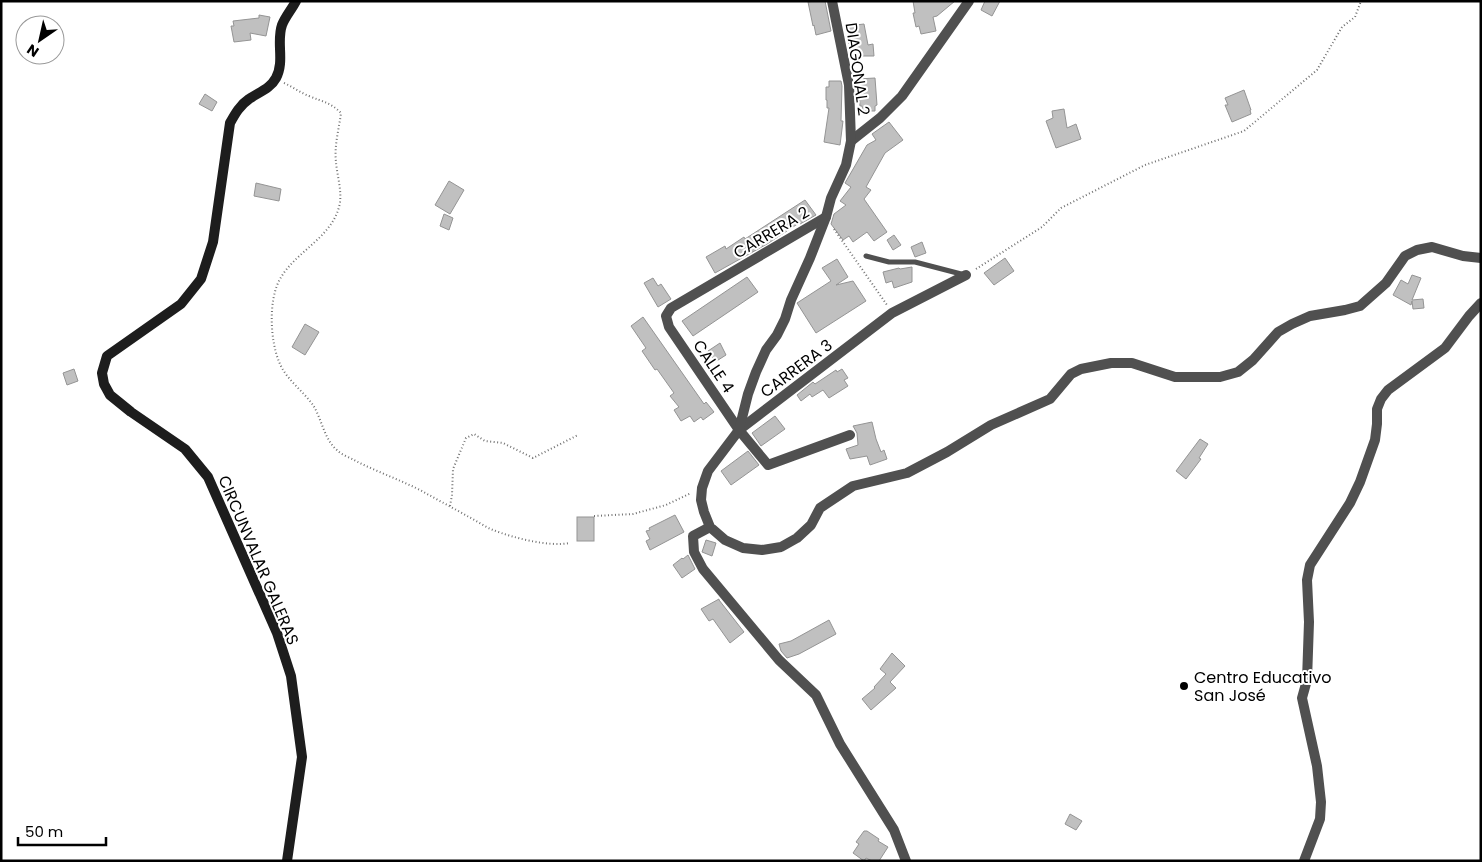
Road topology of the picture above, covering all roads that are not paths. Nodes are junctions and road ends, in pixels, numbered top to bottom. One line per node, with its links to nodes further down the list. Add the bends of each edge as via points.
1 (296, 1): 14 (main road, CIRCUNVALAR GALERAS, via 282,24 281,66 276,79 268,88 247,100 230,123 213,242 201,279 181,304 107,356 102,373 110,395 185,448 208,478 277,633 292,676 302,757)
2 (832, 1): 4 (street, DIAGONAL 2, via 849,85)
3 (969, 1): 4 (street, via 902,96)
4 (851, 142): 5 (street, CARRERA 2, via 846,165)
5 (826, 217): 10 (street, CARRERA 2, via 672,308); 11 (street, via 785,320 756,372)
6 (866, 256): 8 (lane, via 888,262 915,262)
7 (1481, 258): 13 (street, via 1432,247 1417,250 1404,256 1386,283 1360,306 1310,316 1292,324 1278,332 1238,372 1220,377 1175,377 1132,363 1081,369 1070,374 1050,399 991,425 948,452 907,473 853,486 820,508 811,525 798,538 781,547 743,548 725,540)
8 (966, 275): 11 (street, CARRERA 3, via 892,313)
9 (1481, 303): 16 (street, via 1445,348 1381,398 1376,409 1375,440 1360,482 1310,564 1307,580 1307,680 1302,698 1317,766 1321,802 1320,819)
10 (666, 316): 11 (street, CALLE 4, via 669,327)
11 (739, 430): 12 (street, CALLE 4, via 768,465); 13 (street, CARRERA 3, via 708,471 702,488 701,500)
12 (850, 434)
13 (710, 527): 15 (street, via 693,536 694,552 702,569 779,660 816,695 840,744 894,830)
14 (287, 861)
15 (906, 861)
16 (1304, 861)

